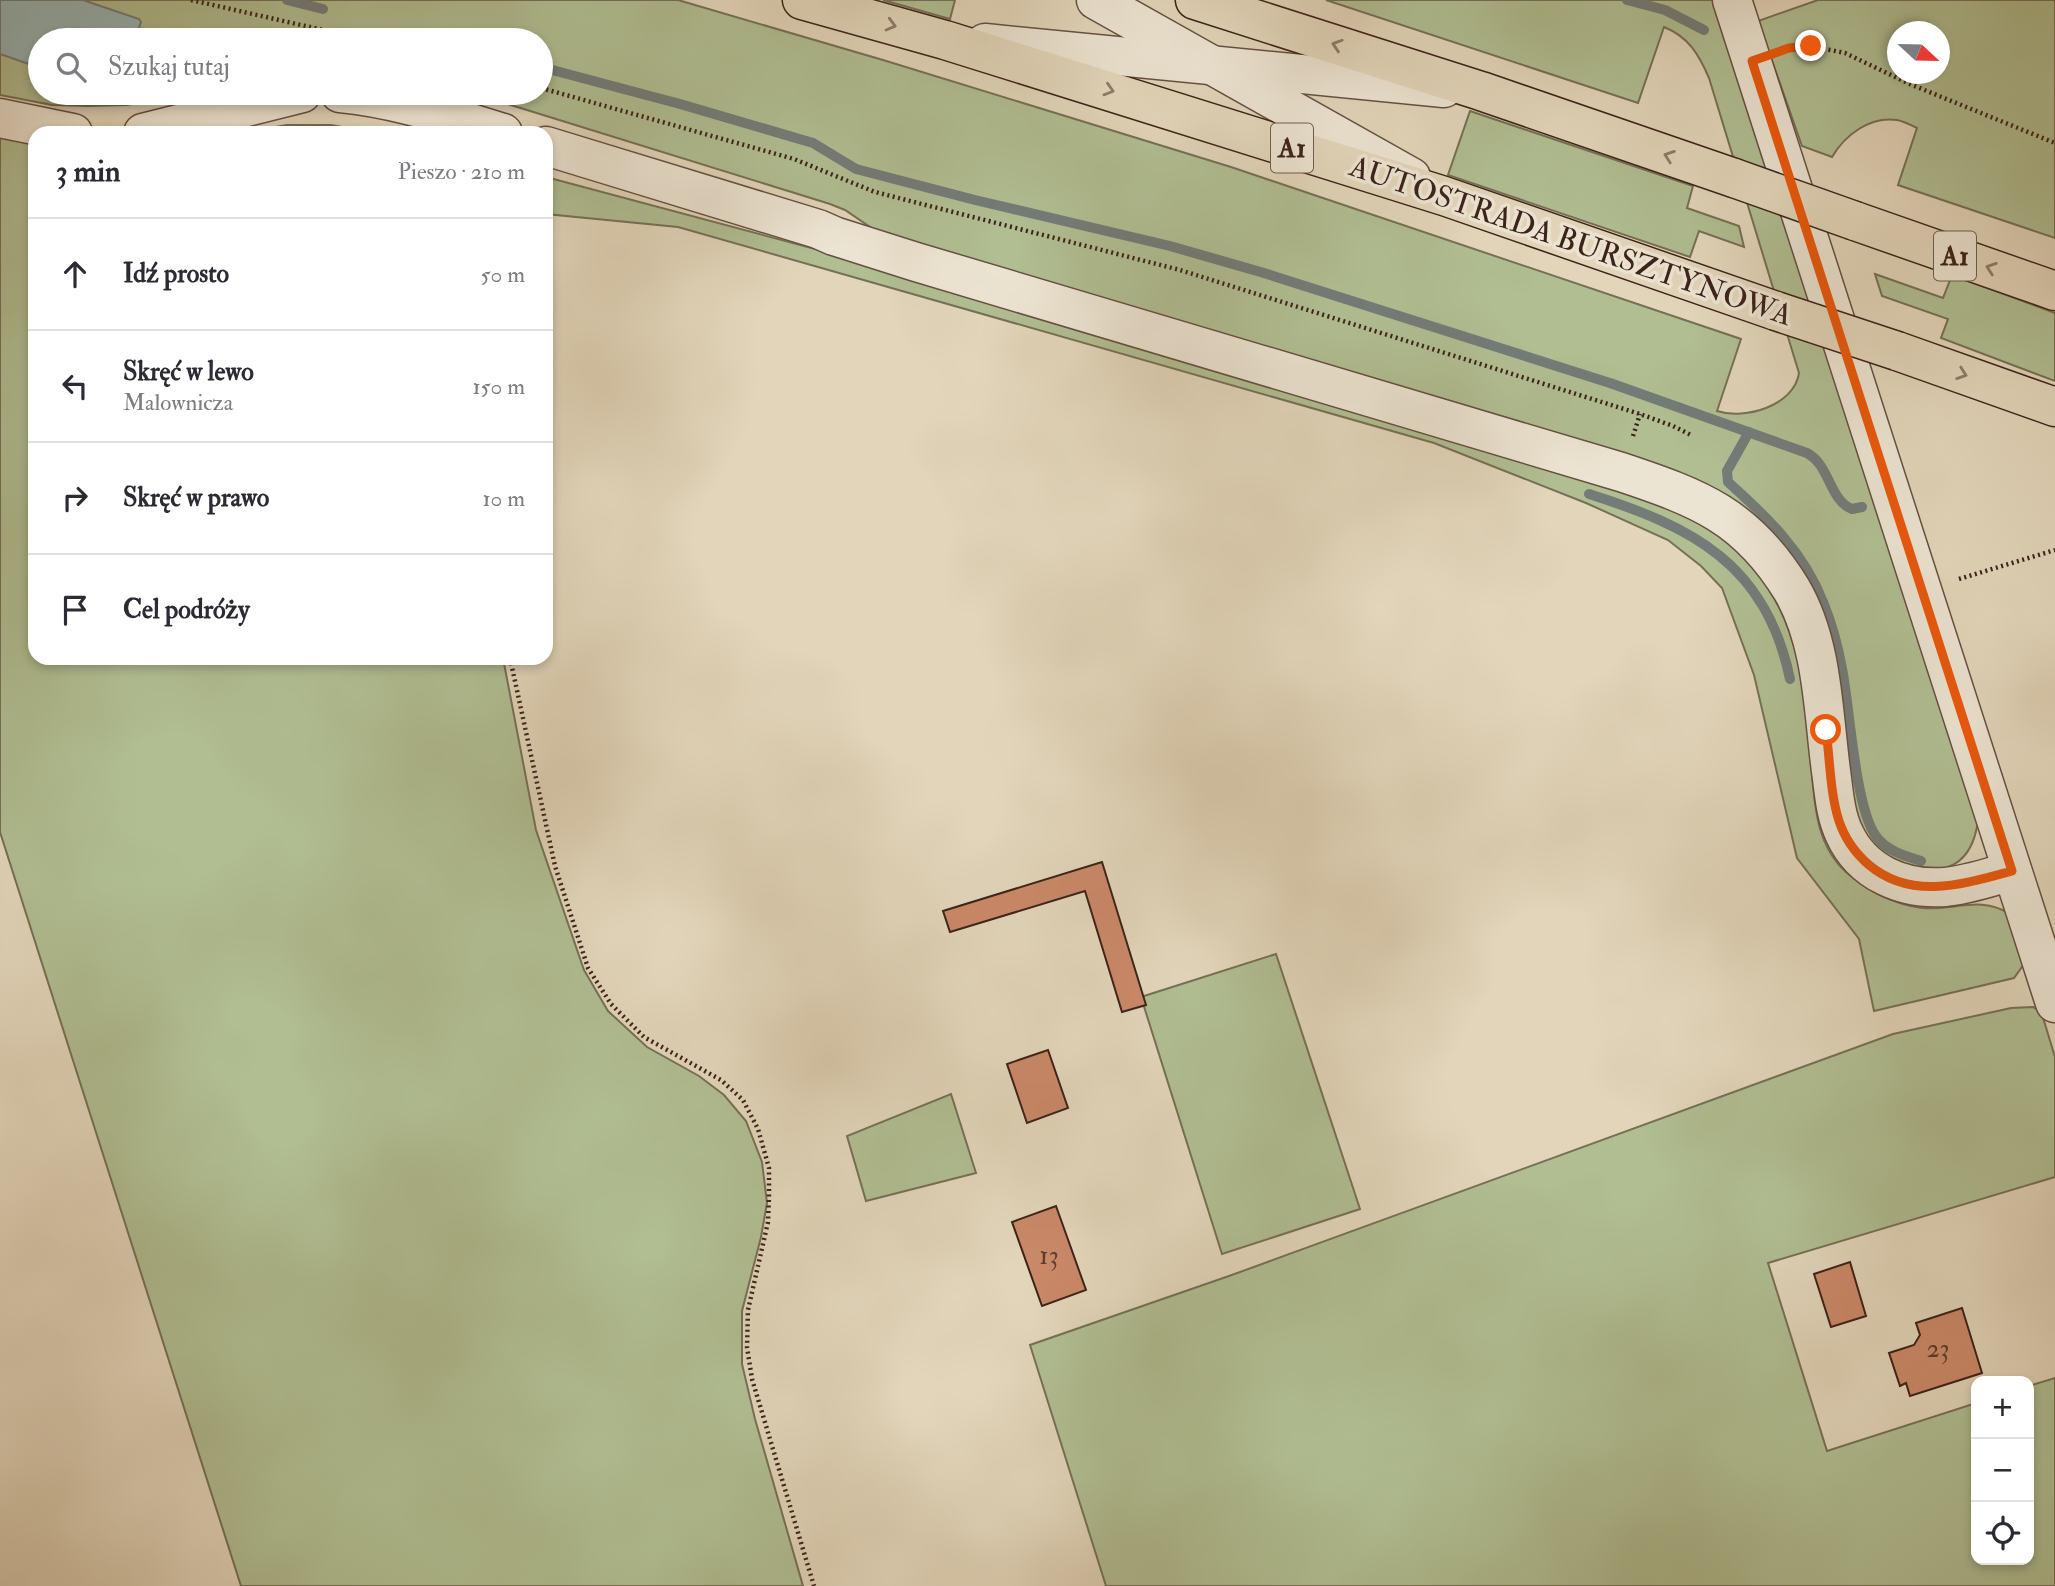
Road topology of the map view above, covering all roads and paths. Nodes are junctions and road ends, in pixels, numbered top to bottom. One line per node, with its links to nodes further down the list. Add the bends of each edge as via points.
1 (191, 0): 6 (path)
2 (802, 0): 7 (highway, AUTOSTRADA BURSZTYNOWA / A1, one-way to 7)
3 (1096, 0): 9 (street)
4 (1195, 0): 11 (highway, A1, one-way to 4)
5 (1732, 0): 8 (street)
6 (314, 28)
7 (945, 40): 9 (street); 20 (highway, AUTOSTRADA BURSZTYNOWA / A1, one-way to 20)
8 (1752, 61): 18 (path, via 1811,46 1845,53); 25 (street)
9 (1212, 65): 11 (street); 20 (street)
10 (553, 91): 23 (path, via 794,159 875,192 1145,260 1291,303 1640,414)
11 (1481, 91): 21 (highway, A1, one-way to 11, bridge)
12 (254, 105): 16 (street)
13 (407, 105): 17 (street)
14 (0, 118): 15 (street)
15 (39, 126)
16 (171, 126)
17 (479, 126)
18 (2055, 143)
19 (553, 148): 27 (street, via 916,262 1621,472 1710,506 1768,557 1802,611 1816,659 1839,820 1860,858 1892,880 1915,886 1961,885)
20 (1444, 196): 22 (highway, AUTOSTRADA BURSZTYNOWA / A1, one-way to 22, bridge)
21 (2055, 291)
22 (2055, 407)
23 (1691, 435)
24 (2055, 550): 25 (path)
25 (1922, 588): 27 (street)
26 (512, 665): 29 (path, via 555,866 588,968 611,1004 644,1037 721,1080 743,1100 758,1129 769,1168 768,1222 748,1310 747,1347 752,1379)
27 (2012, 871): 28 (street)
28 (2055, 1003)
29 (814, 1586)

